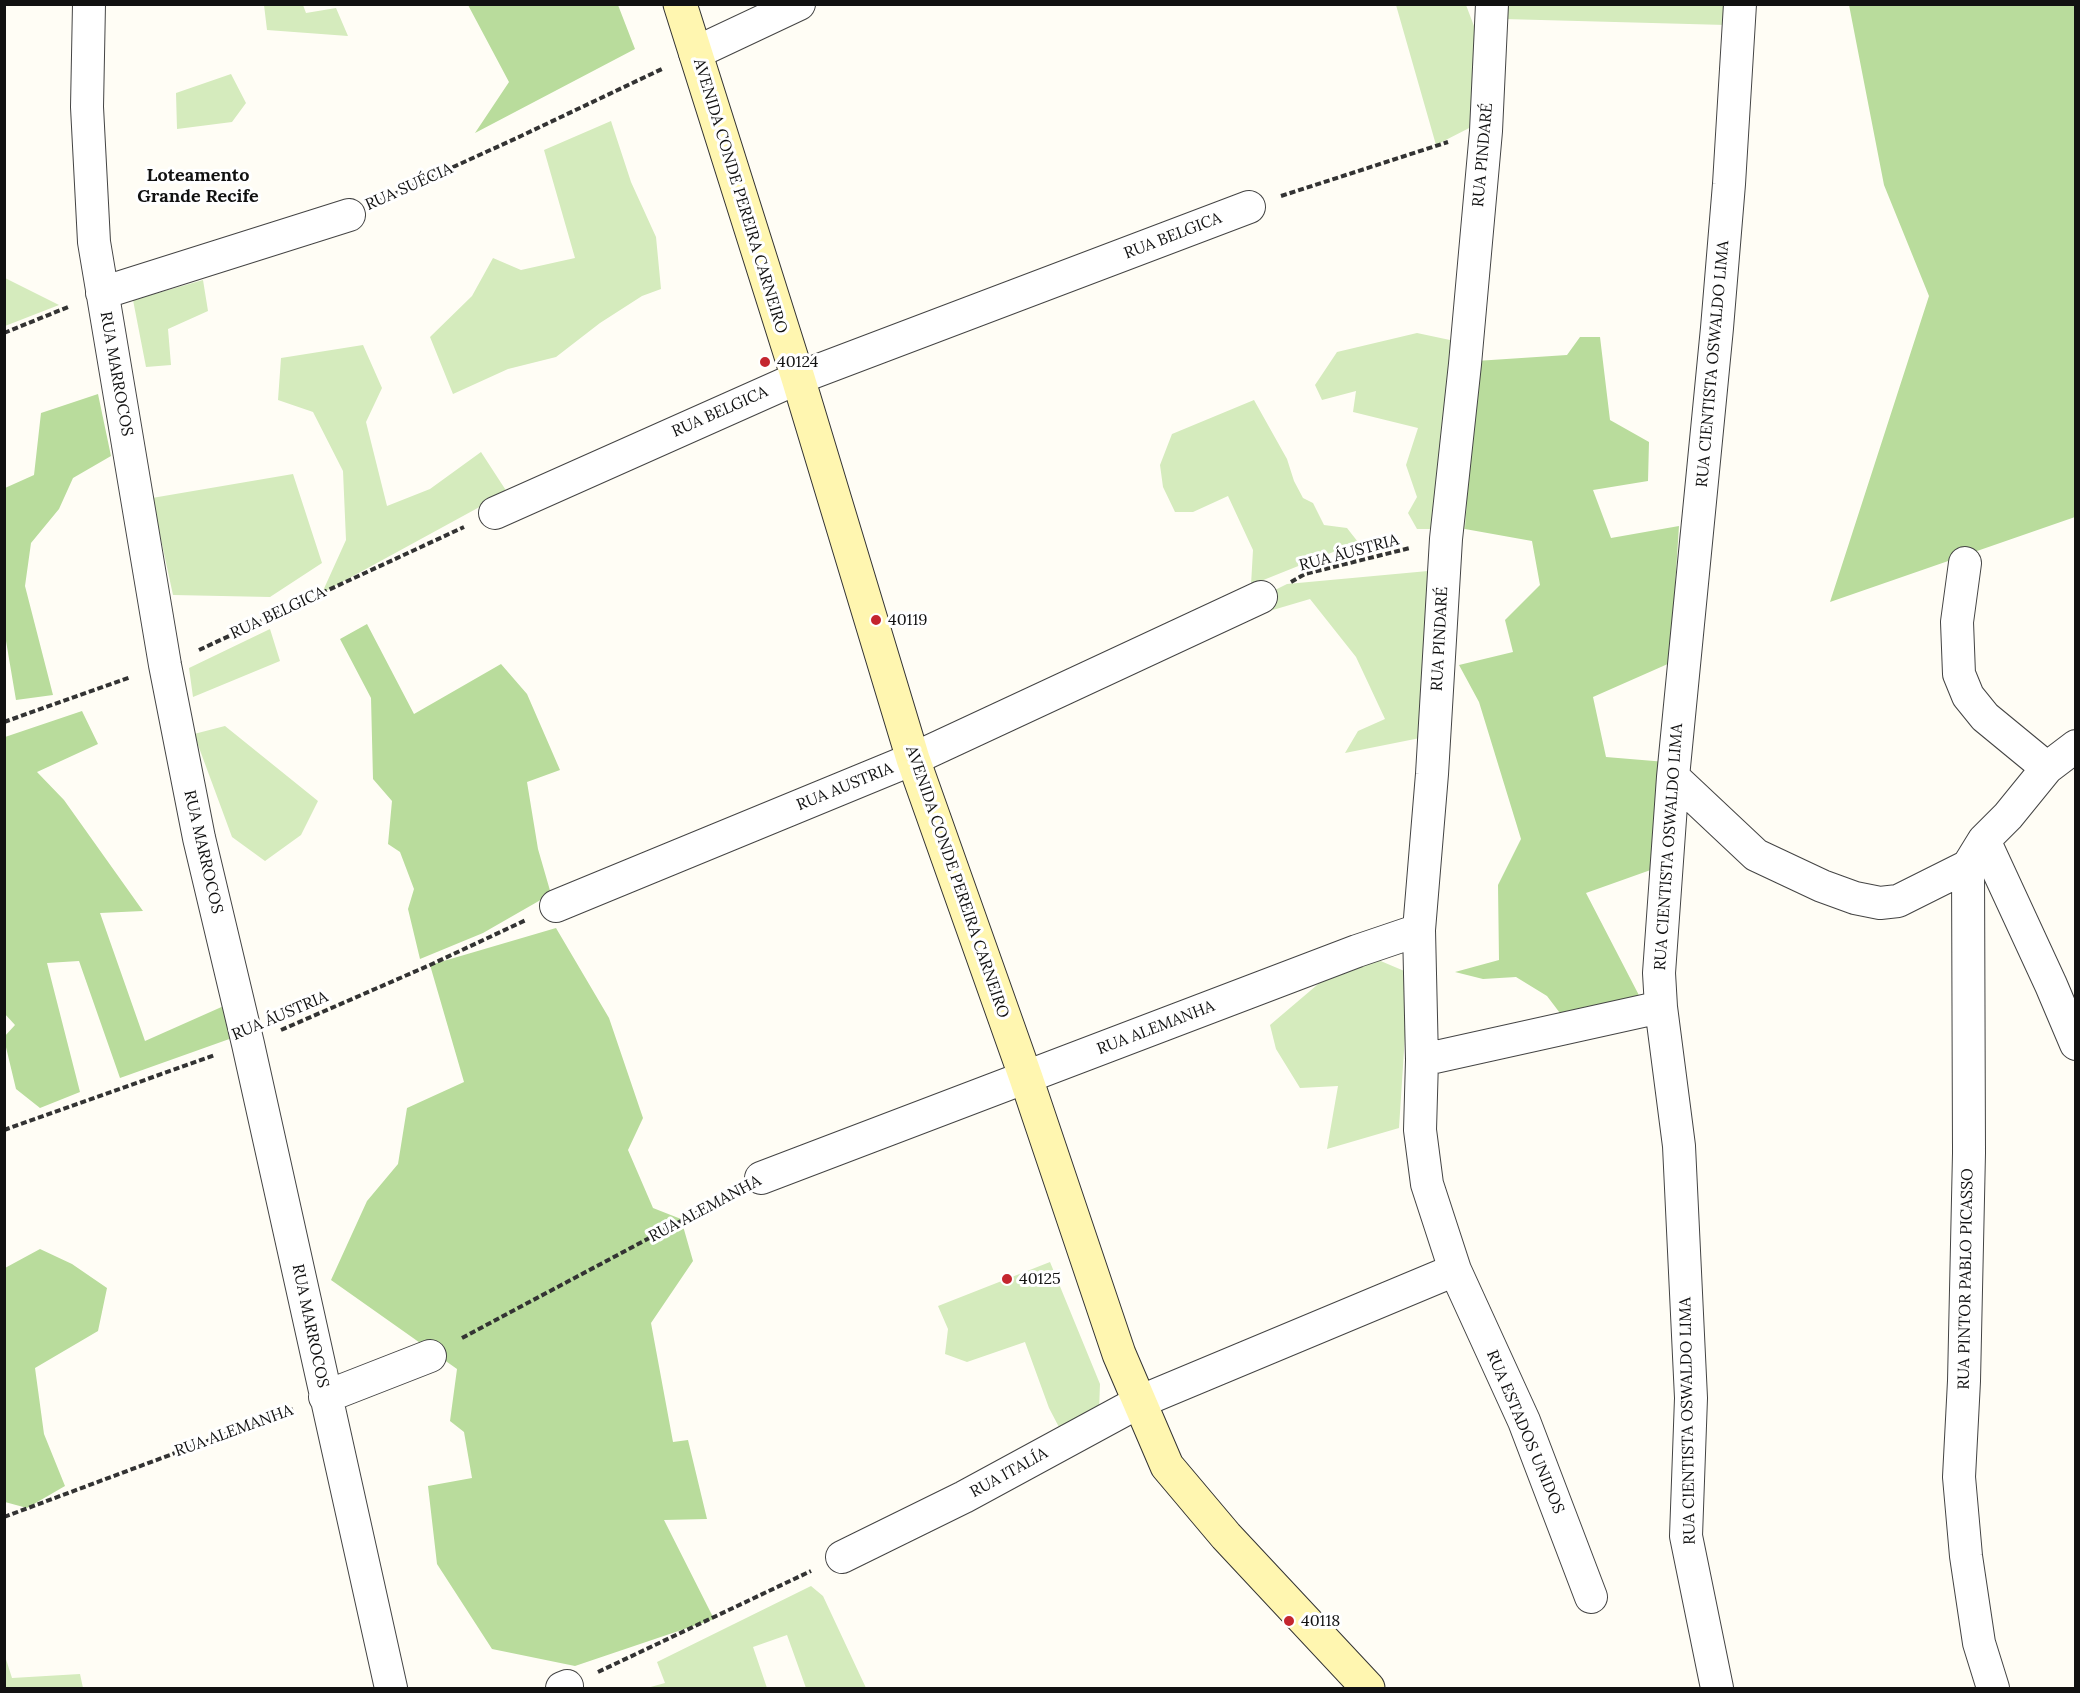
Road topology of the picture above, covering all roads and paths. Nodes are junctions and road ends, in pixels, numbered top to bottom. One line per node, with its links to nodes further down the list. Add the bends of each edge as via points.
1 (89, 4): 10 (street, RUA MARROCOS, via 87,107 94,242)
2 (680, 4): 6 (main road, AVENIDA CONDE PEREIRA CARNEIRO)
3 (800, 4): 6 (street)
4 (1492, 4): 7 (street, RUA PINDARÉ)
5 (1740, 4): 22 (street, RUA CIENTISTA OSWALDO LIMA, via 1718,328)
6 (695, 53): 9 (path, RUA SUÉCIA); 12 (main road, AVENIDA CONDE PEREIRA CARNEIRO)
7 (1486, 131): 8 (path); 14 (street, RUA PINDARÉ)
8 (1249, 207): 12 (street, RUA BELGICA)
9 (349, 215): 10 (street, RUA SUÉCIA)
10 (102, 292): 11 (path); 17 (street, RUA MARROCOS)
11 (4, 333)
12 (798, 378): 13 (street, RUA BELGICA); 20 (main road, AVENIDA CONDE PEREIRA CARNEIRO)
13 (495, 513): 17 (path, RUA BELGICA)
14 (1446, 539): 16 (path, RUA ÁUSTRIA, via 1305,574); 25 (street, RUA PINDARÉ)
15 (1965, 563): 21 (street, via 1957,622 1959,674 1968,696 1985,717)
16 (1261, 597): 20 (street, RUA AUSTRIA)
17 (165, 665): 18 (path, RUA BELGICA); 27 (street, RUA MARROCOS, via 199,838)
18 (4, 722)
19 (2076, 746): 21 (street)
20 (913, 759): 24 (street, RUA AUSTRIA); 30 (main road, AVENIDA CONDE PEREIRA CARNEIRO)
21 (2047, 768): 23 (street)
22 (1673, 777): 23 (street, via 1756,855 1855,898 1880,903 1898,901); 26 (street, RUA CIENTISTA OSWALDO LIMA, via 1659,973)
23 (1976, 853): 28 (street, via 2050,984); 44 (street, RUA PINTOR PABLO PICASSO, via 1959,1477 1979,1643)
24 (556, 906): 27 (path, RUA ÁUSTRIA)
25 (1419, 930): 29 (street, RUA PINDARÉ); 30 (street, RUA ALEMANHA)
26 (1661, 1007): 29 (street); 43 (street, RUA CIENTISTA OSWALDO LIMA, via 1680,1158 1691,1398 1686,1536)
27 (248, 1044): 31 (path, RUA ÁUSTRIA); 35 (street, RUA MARROCOS)
28 (2076, 1044)
29 (1422, 1060): 33 (street, RUA PINDARÉ, via 1420,1130 1427,1184)
30 (1026, 1078): 32 (street, RUA ALEMANHA); 36 (main road, AVENIDA CONDE PEREIRA CARNEIRO, via 1100,1301)
31 (4, 1130)
32 (761, 1178): 34 (path, RUA ALEMANHA)
33 (1455, 1270): 36 (street, RUA ITALÍA); 39 (street, RUA ESTADOS UNIDOS, via 1524,1421)
34 (430, 1356): 35 (street)
35 (325, 1397): 37 (path, RUA ALEMANHA); 41 (street, RUA MARROCOS)
36 (1139, 1402): 38 (street, RUA ITALÍA, via 964,1497); 42 (main road, AVENIDA CONDE PEREIRA CARNEIRO, via 1167,1466 1226,1536)
37 (4, 1516)
38 (842, 1557): 40 (path)
39 (1591, 1597)
40 (564, 1687)
41 (391, 1689)
42 (1368, 1689)
43 (1717, 1689)
44 (1993, 1689)

